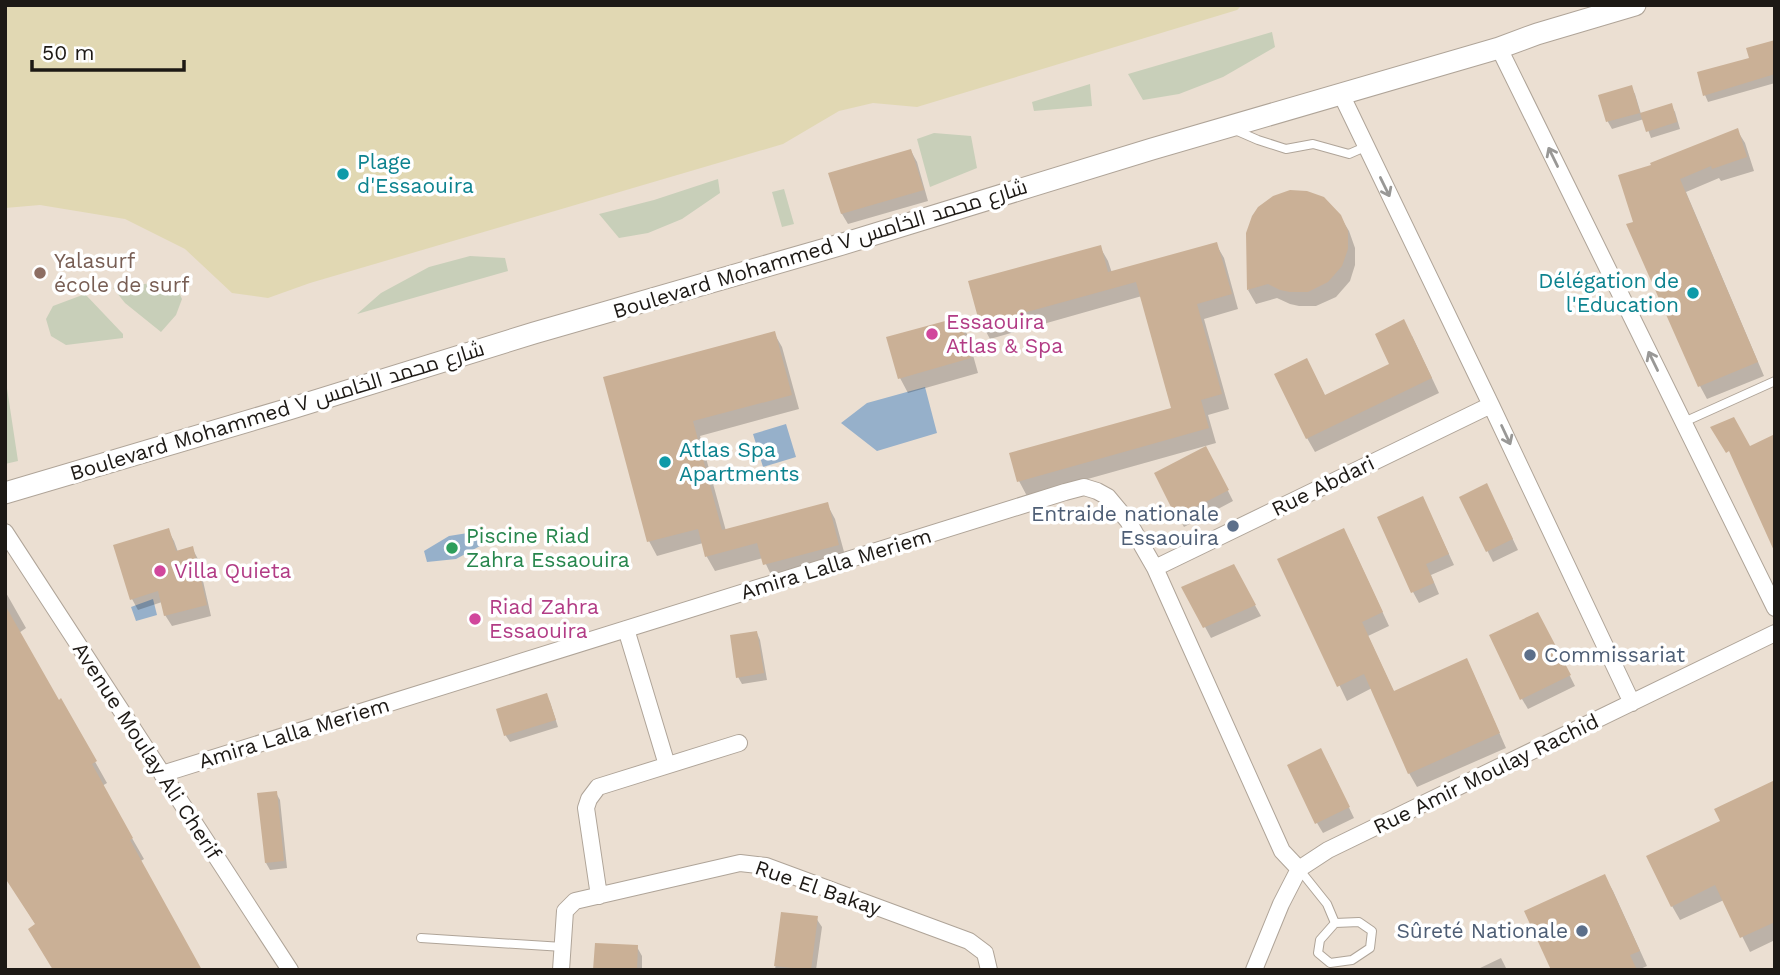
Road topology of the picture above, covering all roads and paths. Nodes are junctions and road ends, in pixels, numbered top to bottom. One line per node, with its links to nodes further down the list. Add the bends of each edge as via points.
1 (1635, 5): 2 (street, Boulevard Mohammed V شارع محمد الخامس)
2 (1499, 48): 3 (street, Boulevard Mohammed V شارع محمد الخامس); 8 (street, one-way to 2)
3 (1341, 94): 4 (street, Boulevard Mohammed V شارع محمد الخامس); 5 (street)
4 (1229, 127): 5 (lane, via 1286,149 1314,144 1349,154); 9 (street, Boulevard Mohammed V شارع محمد الخامس)
5 (1365, 147): 7 (street, one-way to 7)
6 (1775, 381): 8 (lane)
7 (1491, 405): 11 (street, Rue Abdari); 15 (street, one-way to 15)
8 (1684, 422): 12 (street)
9 (5, 493)
10 (5, 531): 18 (street, Avenue Moulay Ali Cherif)
11 (1155, 568): 13 (street, Amira Lalla Meriem, via 1108,497 1084,487); 19 (street, Amira Lalla Meriem, via 1282,850)
12 (1775, 608)
13 (626, 629): 17 (street); 18 (street, Amira Lalla Meriem)
14 (1775, 633): 15 (street, Rue Amir Moulay Rachid)
15 (1632, 703): 19 (street, Rue Amir Moulay Rachid, via 1328,850)
16 (738, 743): 17 (street)
17 (667, 765): 20 (street, via 598,788 589,799 586,808)
18 (162, 774): 24 (street, Avenue Moulay Ali Cherif)
19 (1299, 869): 21 (lane, via 1327,904); 27 (street, Rue Amir Moulay Rachid)
20 (599, 896): 23 (street, Rue El Bakay, via 575,901 565,911); 26 (street, Rue El Bakay, via 740,863 766,866 969,941 985,953)
21 (1335, 923): 21 (lane, via 1320,940 1318,953 1330,963 1352,960 1370,948 1372,931 1359,922)
22 (421, 938): 23 (lane)
23 (563, 947): 25 (street, Rue El Bakay)
24 (290, 970)
25 (561, 970)
26 (989, 970)
27 (1254, 970)

